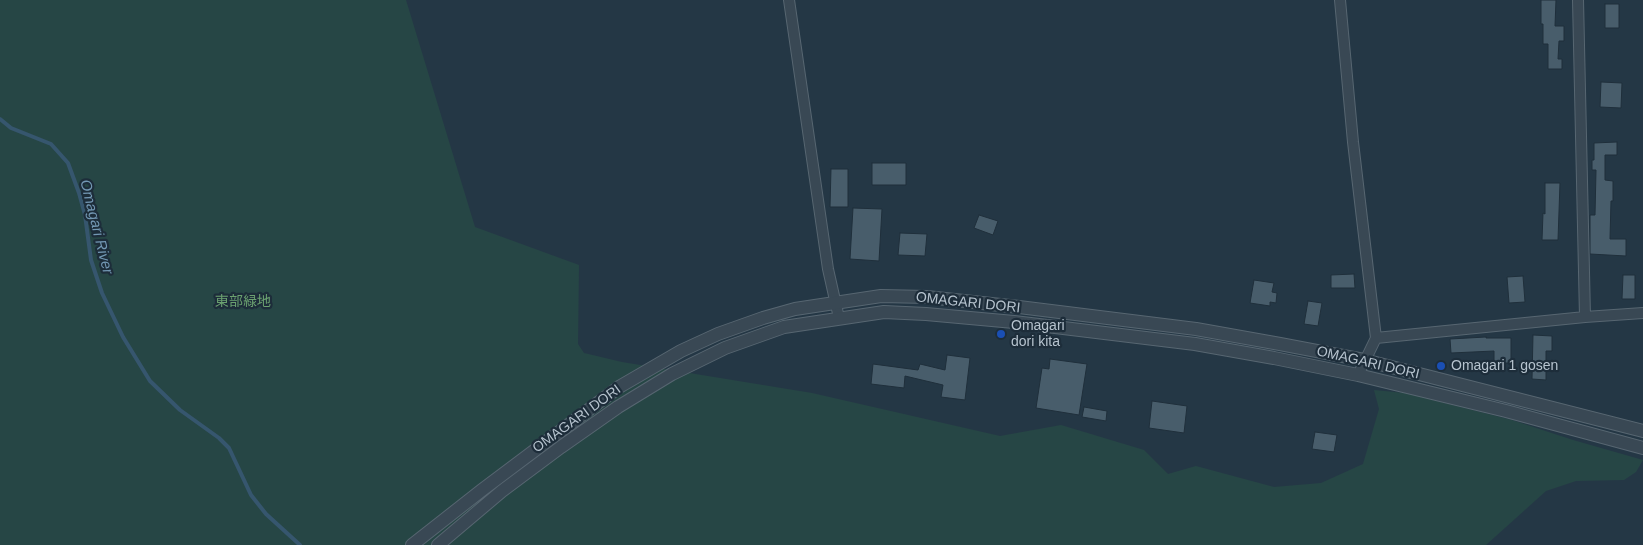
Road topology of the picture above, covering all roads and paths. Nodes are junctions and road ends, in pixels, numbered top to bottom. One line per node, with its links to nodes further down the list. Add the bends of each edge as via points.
1 (789, 0): 4 (street)
2 (1340, 0): 8 (street, via 1352,142)
3 (1578, 0): 6 (street)
4 (835, 303): 7 (street); 9 (street, OMAGARI DORI, via 881,296 927,297 1196,329); 13 (street, OMAGARI DORI, via 763,318 681,351 611,393)
5 (1643, 313): 6 (street)
6 (1585, 317): 8 (street)
7 (839, 318): 10 (street, OMAGARI DORI, via 884,312 1014,322 1195,344); 14 (street, OMAGARI DORI, via 784,327 725,348 672,374 561,447)
8 (1376, 338): 9 (street)
9 (1364, 360): 10 (street); 11 (street, OMAGARI DORI)
10 (1358, 375): 12 (street, OMAGARI DORI)
11 (1643, 431)
12 (1643, 448)
13 (412, 545)
14 (438, 545)

